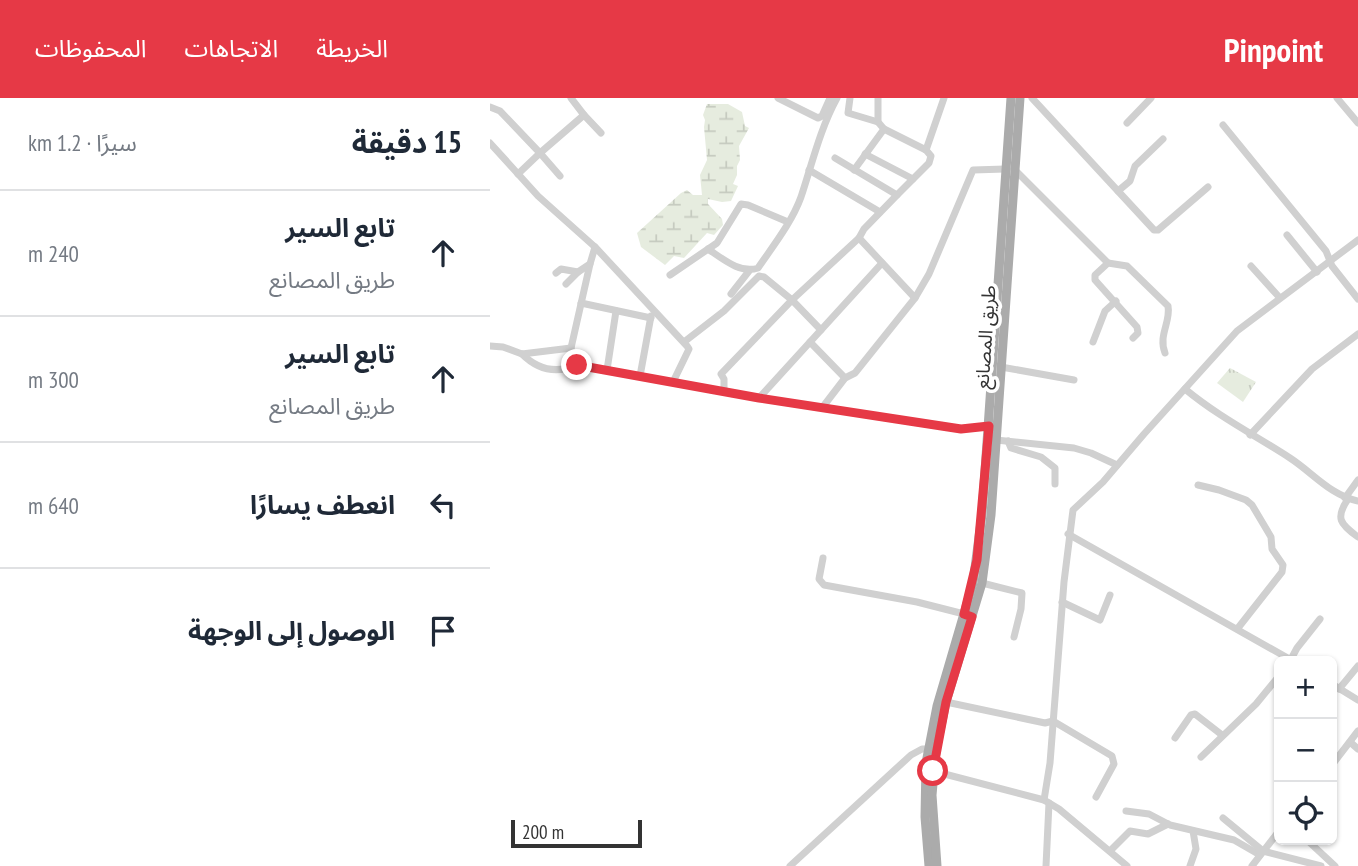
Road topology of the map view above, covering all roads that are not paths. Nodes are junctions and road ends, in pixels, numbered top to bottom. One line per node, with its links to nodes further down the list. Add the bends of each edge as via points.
1 (571, 98): 14 (street)
2 (778, 98): 3 (street, via 818,118)
3 (830, 98)
4 (837, 98): 28 (street)
5 (850, 98): 15 (street, via 848,113)
6 (878, 98): 15 (street)
7 (944, 98): 23 (street)
8 (1011, 98): 27 (main road, طريق المصانع)
9 (1020, 98): 27 (main road, طريق المصانع)
10 (1032, 98): 34 (street)
11 (1151, 98): 16 (street)
12 (1337, 98): 17 (street)
13 (490, 107): 24 (street, via 500,111)
14 (584, 115): 20 (street); 24 (street)
15 (878, 122): 19 (street)
16 (1127, 123)
17 (1358, 123)
18 (1223, 125): 43 (street, via 1326,251)
19 (884, 129): 23 (street); 25 (street)
20 (601, 133)
21 (1163, 139): 34 (street, via 1135,166 1130,181)
22 (490, 143): 30 (street)
23 (926, 150): 32 (street, via 931,156 929,163)
24 (540, 153): 30 (street); 31 (street)
25 (865, 154): 29 (street); 32 (street)
26 (835, 158): 29 (street)
27 (1009, 168): 45 (street); 55 (street, via 972,172); 75 (main road, طريق المصانع); 85 (main road, طريق المصانع)
28 (809, 170): 36 (street); 37 (street)
29 (854, 170): 35 (street)
30 (518, 174): 41 (street)
31 (560, 176)
32 (913, 179): 35 (street)
33 (1208, 187): 34 (street, via 1156,230)
34 (1118, 191)
35 (897, 195): 36 (street)
36 (880, 212): 39 (street)
37 (788, 222): 42 (street, via 743,204 719,241); 48 (street, via 758,268)
38 (1287, 235): 50 (street)
39 (859, 238): 44 (street); 58 (street)
40 (1358, 240): 43 (street)
41 (595, 247): 46 (street); 61 (street)
42 (708, 249): 48 (street); 52 (street)
43 (1330, 262): 50 (street); 57 (street)
44 (883, 263): 55 (street); 64 (street)
45 (1108, 263): 59 (street, via 1095,277); 72 (street, via 1127,266 1168,306 1161,338)
46 (590, 264): 49 (street); 60 (street)
47 (1251, 266): 56 (street)
48 (749, 271): 54 (street)
49 (578, 272): 51 (street, via 561,269); 53 (street)
50 (1317, 272): 56 (street)
51 (556, 273)
52 (670, 275)
53 (566, 284)
54 (731, 293)
55 (915, 298): 78 (street, via 855,373)
56 (1280, 298): 81 (street, via 1237,331)
57 (1358, 299)
58 (792, 300): 64 (street); 67 (street, via 764,277 755,278 724,311); 82 (street, via 721,374)
59 (1116, 302): 66 (street, via 1139,330); 69 (street, via 1105,311)
60 (581, 303): 62 (street); 71 (street)
61 (652, 308): 63 (street); 67 (street)
62 (616, 310): 63 (street); 76 (street)
63 (651, 318): 77 (street)
64 (821, 330): 68 (street)
65 (1358, 334): 86 (street, via 1312,369)
66 (1133, 338)
67 (684, 342): 80 (street, via 689,349)
68 (810, 342): 78 (street); 83 (street)
69 (1093, 342)
70 (490, 346): 73 (street)
71 (571, 348): 73 (street); 74 (street)
72 (1165, 353)
73 (522, 354): 74 (street, via 533,365 555,370)
74 (577, 365): 76 (street)
75 (1002, 367): 79 (street); 87 (main road, طريق المصانع)
76 (607, 370): 77 (street)
77 (640, 376): 80 (street)
78 (845, 378): 84 (street)
79 (1074, 380)
80 (673, 382): 82 (street)
81 (1185, 389): 86 (street); 89 (street)
82 (724, 392): 83 (street)
83 (759, 398): 84 (street)
84 (822, 408): 85 (street, via 961,429)
85 (989, 426): 101 (main road, طريق المصانع)
86 (1250, 435): 93 (street)
87 (996, 440): 88 (street); 98 (main road, طريق المصانع)
88 (1007, 441): 89 (street, via 1074,448); 91 (street, via 1055,468)
89 (1117, 465): 95 (street, via 1076,506)
90 (1358, 480): 93 (street)
91 (1055, 484)
92 (1198, 485): 103 (street, via 1252,505 1283,565)
93 (1347, 498): 94 (street); 96 (street, via 1340,519)
94 (1358, 501)
95 (1068, 534): 100 (street); 103 (street)
96 (1358, 537)
97 (824, 558): 101 (street, via 819,579 824,585)
98 (982, 583): 101 (main road, طريق المصانع); 104 (street, via 1022,593)
99 (1110, 595): 100 (street, via 1100,620)
100 (1062, 602): 113 (street)
101 (968, 615): 112 (main road, طريق المصانع); 118 (main road, طريق المصانع, via 940,693)
102 (1320, 619): 106 (street)
103 (1238, 628): 105 (street)
104 (1014, 637)
105 (1283, 656)
106 (1293, 656)
107 (1358, 666): 109 (street)
108 (1274, 682): 115 (street)
109 (1337, 686)
110 (1337, 688): 111 (street)
111 (1358, 700)
112 (946, 702): 113 (street); 118 (main road, طريق المصانع)
113 (1053, 721): 123 (street, via 1112,755 1114,764); 124 (street)
114 (1358, 731): 117 (street)
115 (1222, 735): 116 (street, via 1195,714); 120 (street)
116 (1175, 738)
117 (1350, 742): 119 (street); 121 (street)
118 (932, 749): 122 (main road, طريق المصانع); 133 (street, via 912,755); 134 (main road, طريق المصانع, via 925,791)
119 (1358, 749)
120 (1201, 757)
121 (1337, 759)
122 (933, 771): 124 (street); 135 (main road, طريق المصانع)
123 (1096, 797)
124 (1046, 801): 131 (street); 136 (street)
125 (1126, 811): 126 (street, via 1152,815)
126 (1168, 824): 127 (street); 131 (street, via 1148,834 1130,831)
127 (1193, 831): 128 (street); 138 (street, via 1196,849)
128 (1219, 836): 132 (street); 132 (street, via 1226,820)
129 (1274, 837): 132 (street)
130 (1312, 845): 141 (street)
131 (1110, 851): 137 (street)
132 (1262, 853): 139 (street); 140 (street)
133 (790, 866)
134 (929, 866)
135 (937, 866)
136 (1046, 866)
137 (1127, 866)
138 (1190, 866)
139 (1252, 866)
140 (1321, 866)
141 (1335, 866)

